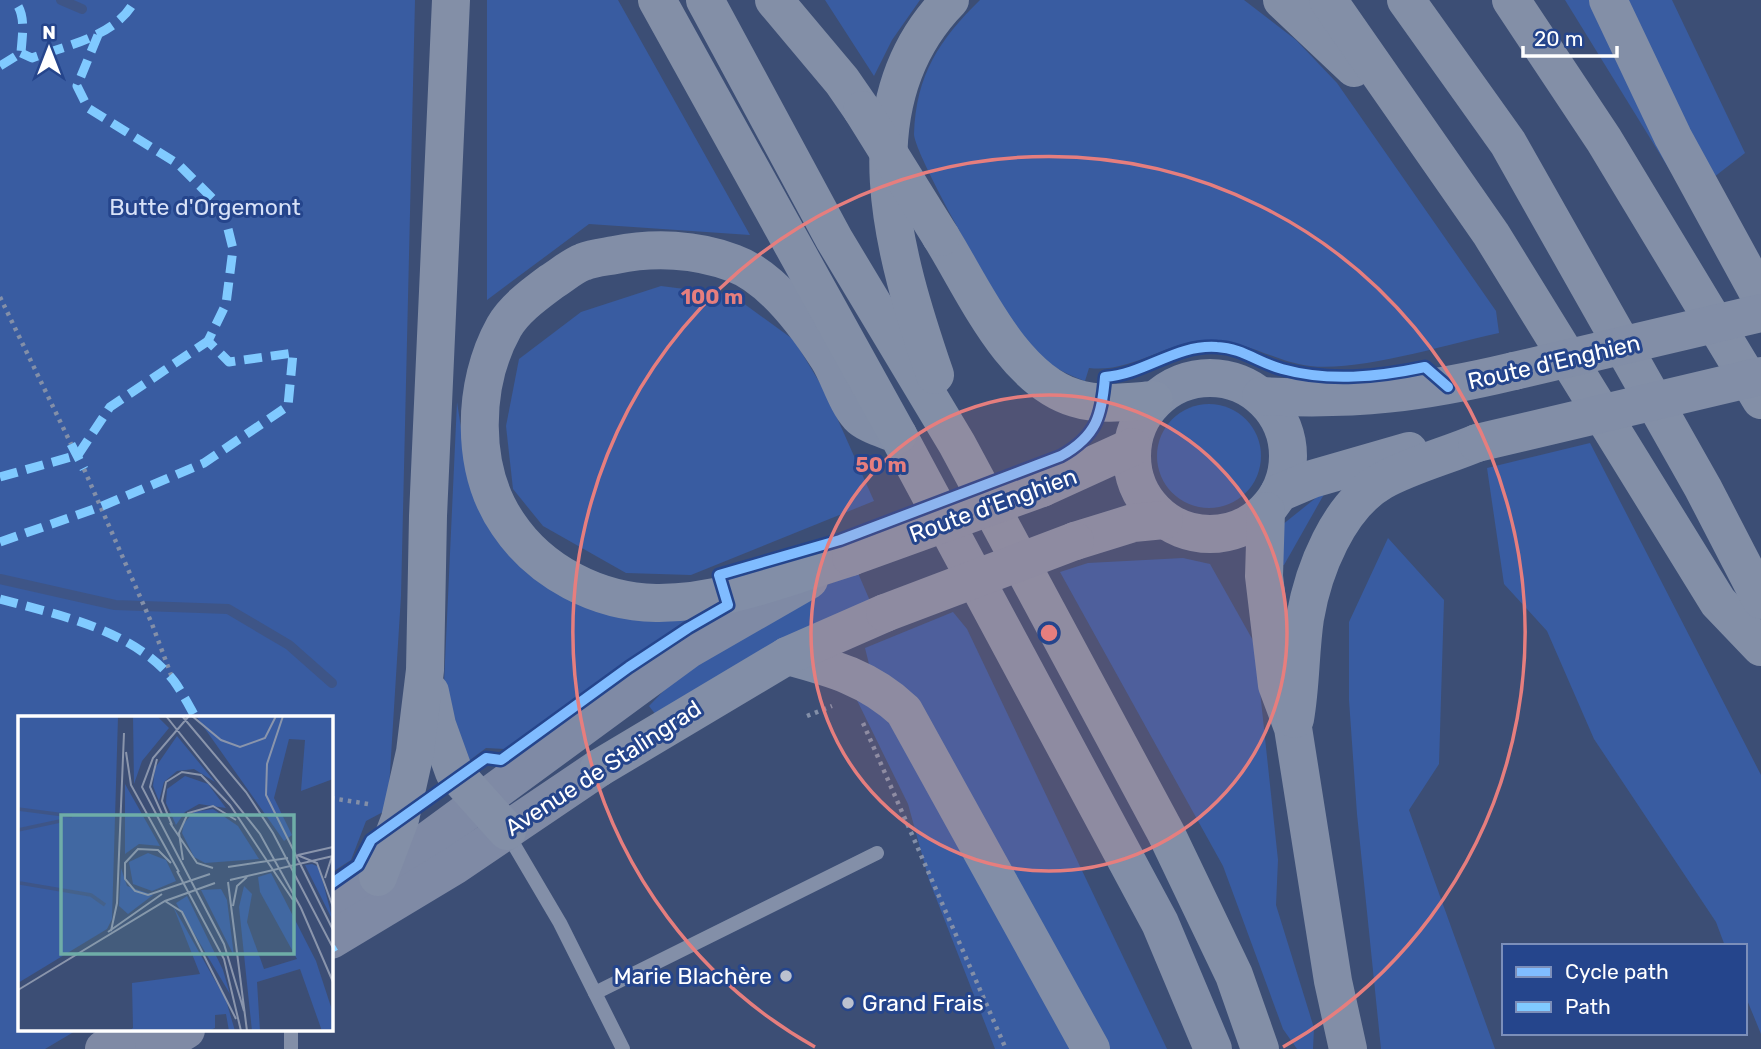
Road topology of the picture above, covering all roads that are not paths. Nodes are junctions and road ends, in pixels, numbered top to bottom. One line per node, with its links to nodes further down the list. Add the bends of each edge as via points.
1 (451, 0): 32 (highway)
2 (657, 0): 13 (highway)
3 (667, 0): 13 (highway)
4 (705, 0): 24 (highway, via 834,239)
5 (774, 0): 14 (highway)
6 (802, 0): 14 (highway)
7 (950, 0): 24 (highway, via 933,17 908,58 897,89 888,184 902,273)
8 (1282, 0): 15 (highway)
9 (1328, 0): 15 (highway)
10 (1406, 0): 29 (highway, via 1508,143 1703,488)
11 (1511, 0): 21 (highway, via 1604,140)
12 (1608, 0): 16 (highway, via 1673,137)
13 (694, 62): 22 (highway)
14 (852, 96): 20 (highway, bridge, via 1010,349 1048,387 1076,399 1103,403)
15 (1418, 133): 30 (highway, via 1491,234 1718,602)
16 (1761, 298)
17 (1761, 313): 19 (main road, Route d'Enghien, bridge, via 1448,387 1328,400)
18 (1761, 376): 23 (main road, bridge)
19 (1261, 396): 20 (main road, via 1239,383 1214,377 1176,385); 26 (main road, via 1274,409 1287,441 1289,459)
20 (1154, 400): 25 (main road, via 1139,422)
21 (1761, 400)
22 (898, 435): 28 (main road, Route d'Enghien, via 859,417 828,358 766,283 735,263 704,254 662,249 582,262 533,295 505,325 486,367 480,405 489,484 502,513 529,551 559,574 625,601 657,603 695,600 765,584); 45 (main road, via 1160,923)
23 (1477, 443): 26 (main road, via 1434,444 1312,479); 33 (main road, via 1381,481 1346,515 1311,592)
24 (957, 444): 46 (highway, via 1166,834 1234,975)
25 (1132, 447): 27 (main road, via 1133,471 1141,493); 28 (main road, Route d'Enghien, bridge, via 1042,488)
26 (1273, 502): 27 (main road, via 1252,522 1217,534 1198,533); 33 (main road, via 1264,576 1277,685)
27 (1164, 520): 31 (main road, Avenue de Stalingrad, bridge, via 1133,523 1075,541 885,613)
28 (851, 557): 34 (main road, Avenue de Stalingrad, via 698,643)
29 (1761, 600)
30 (1761, 648)
31 (787, 656): 35 (main road, Avenue de Stalingrad, via 599,768); 44 (main road, via 862,679 904,711)
32 (425, 670): 34 (highway, via 437,726 454,772); 37 (highway, via 415,752 400,819)
33 (1293, 728): 47 (main road)
34 (481, 801): 35 (highway); 37 (main road, Avenue de Stalingrad)
35 (507, 831): 39 (main road, Avenue de Stalingrad); 40 (lane, via 561,923)
36 (877, 853): 40 (lane)
37 (378, 877): 38 (main road, Avenue de Stalingrad)
38 (332, 907)
39 (332, 939)
40 (595, 993): 43 (lane)
41 (177, 1032): 42 (main road)
42 (126, 1043)
43 (623, 1049)
44 (1091, 1049)
45 (1213, 1049)
46 (1260, 1049)
47 (1348, 1049)

